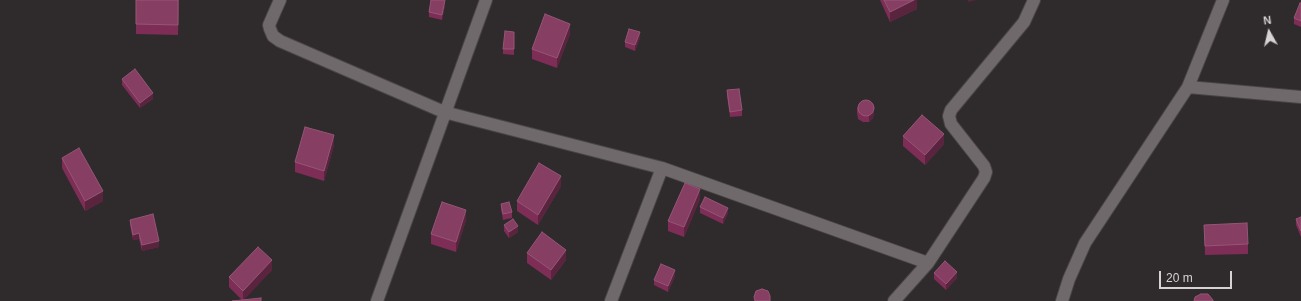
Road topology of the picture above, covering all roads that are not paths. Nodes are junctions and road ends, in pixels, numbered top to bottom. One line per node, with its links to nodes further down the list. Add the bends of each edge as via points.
1 (280, 0): 7 (street, via 269,25 273,36 280,41)
2 (486, 0): 7 (street)
3 (1034, 0): 9 (street, via 1024,22 951,110 950,124 986,172)
4 (1223, 0): 5 (street)
5 (1188, 87): 6 (street); 13 (street, via 1085,243)
6 (1301, 97)
7 (444, 112): 8 (street); 10 (street)
8 (662, 168): 9 (street); 11 (street)
9 (928, 263): 12 (street)
10 (377, 301)
11 (611, 301)
12 (894, 301)
13 (1062, 301)

